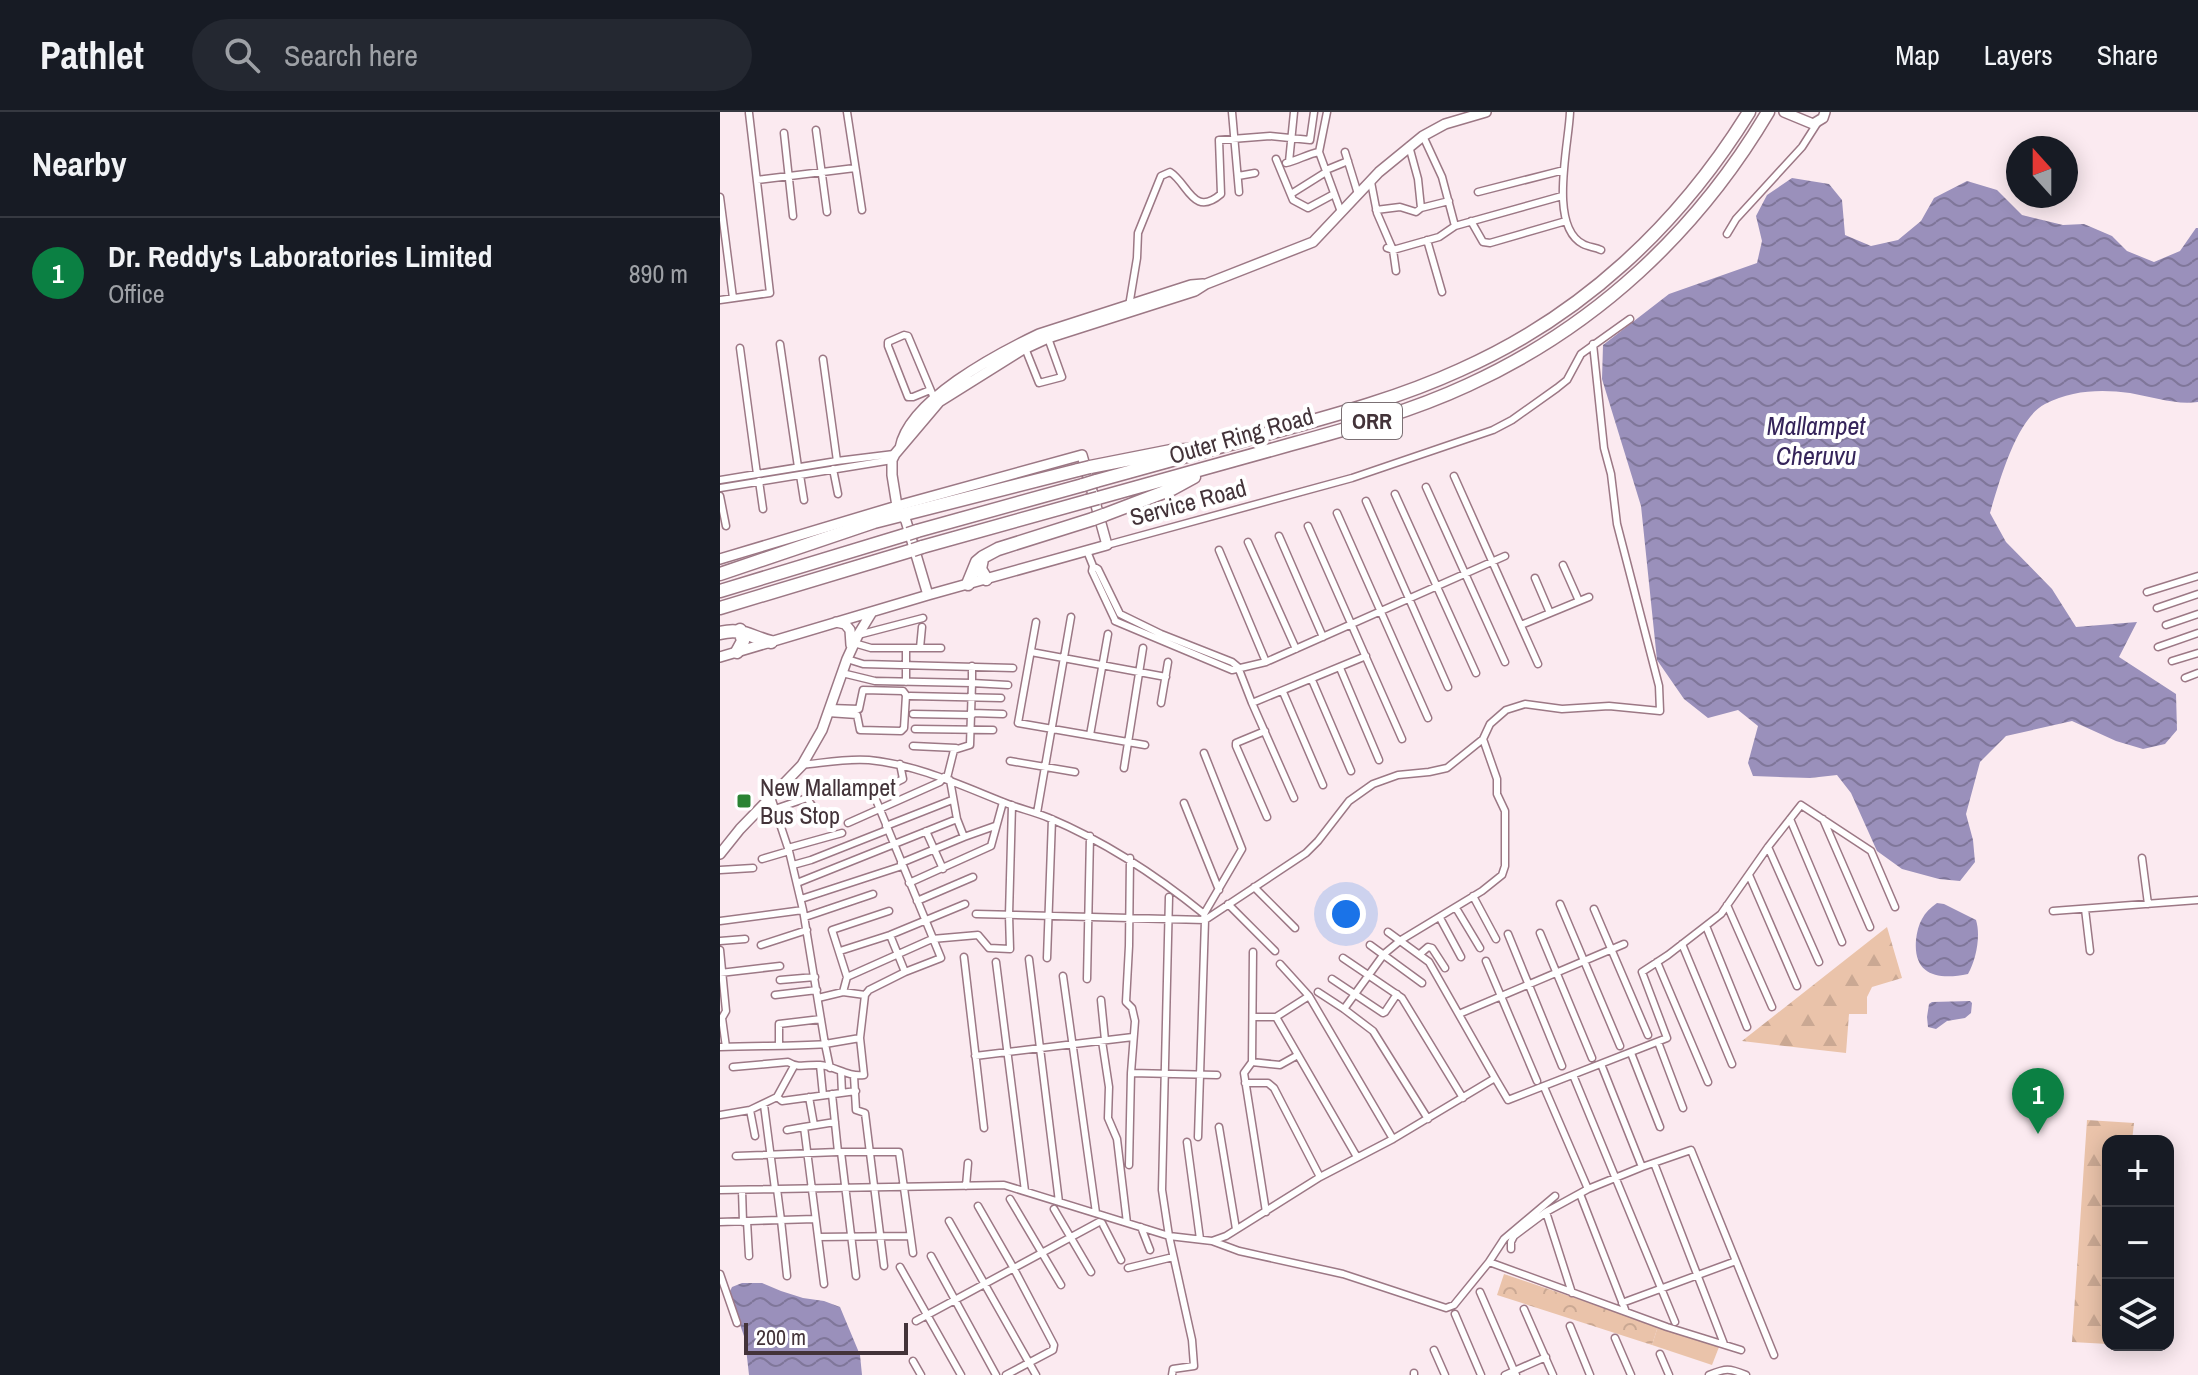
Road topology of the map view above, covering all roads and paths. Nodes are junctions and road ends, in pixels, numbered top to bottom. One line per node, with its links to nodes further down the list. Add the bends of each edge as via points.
1 (847, 112): 25 (street)
2 (1232, 112): 19 (street)
3 (1294, 112): 18 (street)
4 (1314, 112): 18 (street, via 1310,140)
5 (1327, 112): 21 (street)
6 (1486, 112): 13 (main road)
7 (1570, 112): 26 (street)
8 (1749, 112): 69 (highway, Outer Ring Road / ORR, via 1706,175 1637,252 1525,336 1460,370 1369,404)
9 (1768, 112): 72 (highway, Outer Ring Road / ORR, via 1719,185 1648,265 1544,344 1467,385 1386,416)
10 (1784, 112): 14 (main road, via 1808,124)
11 (1825, 112): 14 (main road)
12 (749, 113): 32 (street)
13 (1469, 113): 17 (main road)
14 (1818, 122): 51 (street)
15 (816, 130): 28 (street)
16 (784, 133): 30 (street)
17 (1423, 136): 20 (main road); 41 (street)
18 (1291, 138): 19 (street); 24 (street)
19 (1235, 139): 31 (street); 60 (street, via 1219,140 1221,194 1212,201 1191,198 1175,174 1161,176 1138,233)
20 (1409, 146): 33 (main road); 42 (street)
21 (1319, 152): 24 (street); 27 (street)
22 (1345, 152): 23 (street)
23 (1348, 161): 27 (street); 38 (street)
24 (1289, 162): 36 (street, via 1277,162)
25 (855, 168): 28 (street); 43 (street)
26 (1564, 170): 35 (street); 39 (street)
27 (1326, 171): 36 (street); 37 (street)
28 (821, 172): 30 (street); 45 (street)
29 (1255, 173): 31 (street)
30 (789, 176): 32 (street); 47 (street)
31 (1238, 176): 34 (street)
32 (757, 180): 58 (street, via 770,293)
33 (1371, 182): 38 (main road); 44 (street)
34 (1239, 192)
35 (1478, 192)
36 (1291, 194): 37 (street, via 1308,208)
37 (1334, 194): 46 (street)
38 (1358, 196): 46 (main road)
39 (1562, 196): 48 (street); 49 (street)
40 (720, 197): 58 (street)
41 (1449, 201): 42 (street); 50 (street)
42 (1421, 208): 44 (street)
43 (862, 210)
44 (1376, 210): 53 (street)
45 (827, 212)
46 (1342, 213): 56 (main road, via 1313,242)
47 (793, 216)
48 (1471, 221): 49 (street, via 1483,242 1490,243); 50 (street)
49 (1566, 221): 54 (street, via 1584,245)
50 (1455, 226): 52 (street)
51 (1727, 234)
52 (1427, 240): 53 (street); 57 (street)
53 (1390, 249): 55 (street)
54 (1601, 250)
55 (1396, 271)
56 (1206, 284): 60 (main road); 62 (main road)
57 (1442, 292)
58 (733, 298): 59 (street)
59 (720, 300)
60 (1129, 306): 68 (main road, via 1039,334)
61 (1630, 319): 64 (street, Service Road)
62 (1048, 338): 66 (main road); 66 (street, via 1062,377 1039,383)
63 (780, 344): 74 (street)
64 (1593, 344): 92 (street, Service Road, via 1567,380 1493,430 1352,478); 187 (street, via 1617,524 1659,686 1660,711 1525,704 1506,710)
65 (740, 348): 76 (street)
66 (1025, 348): 70 (main road, via 939,402)
67 (823, 359): 71 (street)
68 (932, 396): 68 (street, via 907,396 890,341 908,336); 70 (main road)
69 (1208, 450): 86 (highway, via 1171,451); 107 (highway, Outer Ring Road / ORR)
70 (896, 454): 71 (street); 73 (street); 86 (main road, via 892,475)
71 (837, 461): 74 (street)
72 (1214, 466): 96 (highway, via 1172,489); 114 (highway, Outer Ring Road / ORR)
73 (833, 469): 74 (street); 80 (street)
74 (799, 471): 76 (street); 83 (street)
75 (1454, 476): 98 (street)
76 (758, 478): 77 (street); 79 (street); 85 (street)
77 (720, 480)
78 (1426, 487): 101 (street)
79 (720, 488)
80 (838, 494)
81 (1395, 494): 106 (street)
82 (720, 496): 88 (street)
83 (804, 500)
84 (1366, 501): 112 (street)
85 (763, 509)
86 (899, 510): 92 (main road, via 1082,455); 97 (main road); 100 (highway); 110 (main road)
87 (1337, 513): 116 (street)
88 (726, 526)
89 (1308, 526): 124 (street)
90 (1279, 536): 132 (street)
91 (1248, 542): 140 (street)
92 (1107, 545): 94 (main road, Service Road)
93 (1219, 550): 149 (street)
94 (1087, 551): 104 (main road, Service Road); 155 (street, via 1118,618)
95 (1505, 556): 98 (street)
96 (983, 557): 104 (highway, via 980,569); 105 (highway)
97 (720, 559)
98 (1493, 561): 101 (street); 125 (street)
99 (1563, 565): 113 (street)
100 (720, 574)
101 (1464, 574): 106 (street); 150 (street)
102 (2198, 576): 108 (street)
103 (1535, 578): 118 (street)
104 (986, 579): 105 (main road, Service Road)
105 (968, 584): 110 (main road, Service Road)
106 (1437, 586): 112 (street); 160 (street)
107 (720, 591)
108 (2147, 592)
109 (2198, 594): 115 (street)
110 (928, 595): 117 (main road, Service Road)
111 (1589, 597): 113 (street)
112 (1408, 599): 116 (street); 168 (street)
113 (1579, 601): 118 (street)
114 (720, 608)
115 (2157, 608)
116 (1381, 611): 124 (street); 179 (street)
117 (872, 612): 122 (main road, Service Road); 135 (main road)
118 (1550, 613): 125 (street)
119 (2198, 614): 126 (street)
120 (1071, 617): 146 (street)
121 (923, 618): 135 (street)
122 (836, 622): 133 (main road, Service Road); 135 (main road, via 850,630)
123 (1036, 622): 142 (street)
124 (1351, 624): 132 (street); 144 (street)
125 (1521, 625): 151 (street)
126 (2166, 625)
127 (922, 627): 137 (street)
128 (740, 630): 129 (highway); 133 (highway); 141 (highway, via 743,641)
129 (720, 633)
130 (2198, 633): 134 (street)
131 (1108, 634): 153 (street)
132 (1323, 637): 140 (street)
133 (771, 642): 141 (main road, Service Road)
134 (2158, 647)
135 (852, 648): 136 (street); 152 (street, via 863,664); 159 (main road)
136 (906, 648): 137 (street); 152 (street)
137 (920, 648): 138 (street)
138 (941, 648)
139 (1143, 648): 158 (street)
140 (1296, 649): 149 (street)
141 (737, 652): 145 (main road, Service Road)
142 (1031, 652): 146 (street); 182 (street, via 1018,723)
143 (2198, 653): 147 (street)
144 (1366, 656): 157 (street); 186 (street)
145 (720, 657)
146 (1064, 658): 153 (street); 182 (street)
147 (2172, 661)
148 (1168, 662): 162 (street)
149 (1266, 662): 155 (street)
150 (1505, 662)
151 (1538, 664)
152 (907, 665): 154 (street); 165 (street)
153 (1102, 665): 158 (street); 185 (street)
154 (972, 666): 156 (street); 166 (street)
155 (1238, 667): 174 (street)
156 (1013, 668)
157 (1340, 668): 164 (street); 193 (street)
158 (1139, 672): 162 (street); 188 (street)
159 (842, 673): 165 (street); 175 (main road)
160 (1476, 673)
161 (2198, 673): 163 (street)
162 (1166, 677): 173 (street)
163 (2185, 678)
164 (1312, 680): 169 (street); 199 (street)
165 (906, 682): 166 (street)
166 (972, 683): 167 (street); 171 (street)
167 (1008, 685)
168 (1448, 687)
169 (1283, 692): 174 (street); 202 (street)
170 (910, 696): 171 (street)
171 (972, 697): 172 (street); 177 (street)
172 (1001, 698)
173 (1161, 703)
174 (1252, 703): 184 (street)
175 (829, 711): 175 (street, via 859,709 863,690 906,693 901,731 860,730 857,715); 196 (main road)
176 (913, 714): 177 (street)
177 (972, 714): 178 (street); 181 (street)
178 (1003, 714)
179 (1428, 718)
180 (915, 729): 181 (street)
181 (972, 729): 183 (street); 191 (street, via 970,745)
182 (1052, 729): 185 (street); 197 (street)
183 (993, 730)
184 (1265, 731): 206 (street); 215 (street, via 1236,745)
185 (1090, 735): 188 (street)
186 (1402, 739)
187 (1483, 739): 244 (street, via 1447,768 1373,784 1349,801 1306,853); 247 (street, via 1505,811 1505,866 1492,885)
188 (1128, 742): 189 (street); 198 (street)
189 (1145, 745)
190 (913, 746): 191 (street)
191 (960, 748): 201 (street, via 954,750)
192 (1204, 753): 245 (street, via 1242,849)
193 (1379, 760)
194 (1010, 761): 197 (street)
195 (900, 764): 196 (street, via 864,760); 201 (street); 212 (street, via 903,779 874,794)
196 (802, 765): 204 (main road)
197 (1045, 767): 200 (street); 214 (street)
198 (1124, 768)
199 (1351, 771)
200 (1075, 772)
201 (947, 778): 207 (street); 208 (street); 212 (street)
202 (1323, 785)
203 (821, 792): 205 (street)
204 (771, 797): 211 (street); 231 (main road)
205 (807, 798): 211 (street); 213 (street)
206 (1294, 798)
207 (952, 800): 216 (street); 222 (street)
208 (1003, 802): 210 (street); 221 (street)
209 (1184, 803): 245 (street)
210 (1012, 805): 214 (street); 265 (street)
211 (775, 809): 229 (street)
212 (879, 809): 220 (street); 222 (street)
213 (816, 812)
214 (1037, 813): 217 (street)
215 (1267, 817)
216 (957, 819): 223 (street); 226 (street)
217 (1052, 819): 225 (street); 266 (street)
218 (1790, 819): 219 (street, via 1801,805); 228 (street); 287 (street)
219 (1823, 819): 257 (street, via 1871,851); 275 (street)
220 (848, 823)
221 (995, 826): 226 (street); 238 (street, via 991,846)
222 (887, 828): 227 (street); 236 (street)
223 (926, 831): 227 (street); 230 (street)
224 (842, 833): 229 (street)
225 (1090, 836): 232 (street); 267 (street)
226 (964, 837): 230 (street)
227 (893, 844): 235 (street); 242 (street)
228 (1768, 847): 240 (street); 311 (street)
229 (788, 850): 234 (street); 236 (street)
230 (935, 850): 235 (street); 238 (street)
231 (721, 853)
232 (1130, 858): 268 (street); 269 (street)
233 (2142, 858): 255 (street)
234 (762, 859)
235 (902, 864): 243 (street); 249 (street)
236 (793, 865): 242 (street)
237 (753, 868): 239 (street)
238 (943, 869): 243 (street)
239 (720, 870)
240 (1749, 875): 256 (street); 327 (street)
241 (973, 877): 251 (street)
242 (797, 883): 249 (street)
243 (909, 883): 251 (street)
244 (1254, 887): 253 (street); 276 (street)
245 (1219, 890): 268 (street)
246 (873, 894): 263 (street)
247 (1473, 896): 258 (street); 284 (street)
248 (1169, 897): 272 (street)
249 (801, 899): 263 (street)
250 (2198, 900): 255 (street)
251 (917, 901): 271 (street)
252 (965, 904): 271 (street)
253 (1228, 904): 268 (street); 296 (street)
254 (1560, 904): 308 (street)
255 (2148, 904): 260 (street)
256 (1727, 905): 274 (street); 339 (street)
257 (1895, 907)
258 (1456, 908): 270 (street); 292 (street)
259 (1594, 909): 293 (street)
260 (2085, 909): 262 (street); 297 (street)
261 (889, 911): 295 (street, via 832,930)
262 (2053, 911)
263 (804, 914): 273 (street); 277 (street)
264 (976, 914): 265 (street)
265 (1009, 915): 266 (street); 283 (street, via 1010,949 989,948 978,935)
266 (1048, 916): 267 (street); 304 (street)
267 (1088, 917): 269 (street); 322 (street)
268 (1205, 917): 272 (street); 374 (street)
269 (1128, 918): 272 (street); 348 (street, via 1126,1002 1135,1021)
270 (1440, 918): 285 (street); 303 (street)
271 (925, 920): 281 (street); 283 (street)
272 (1170, 920): 373 (street)
273 (720, 921)
274 (1706, 926): 289 (street); 346 (street)
275 (1870, 927)
276 (1295, 928)
277 (807, 930): 290 (street); 320 (street)
278 (1388, 932): 285 (street)
279 (1540, 933): 316 (street)
280 (1508, 934): 326 (street)
281 (890, 935): 295 (street); 299 (street)
282 (745, 939): 286 (street)
283 (932, 939): 299 (street); 315 (street, via 941,958)
284 (1496, 939)
285 (1401, 940): 300 (street); 301 (street)
286 (720, 941)
287 (1842, 942)
288 (1624, 944): 293 (street)
289 (1682, 944): 310 (street); 365 (street)
290 (761, 945)
291 (1370, 945): 300 (street)
292 (1480, 948)
293 (1612, 949): 308 (street); 347 (street)
294 (720, 950): 317 (street)
295 (840, 951): 321 (street)
296 (1275, 951)
297 (2090, 951)
298 (1253, 952): 342 (street)
299 (898, 954): 315 (street); 321 (street)
300 (1384, 954): 318 (street); 325 (street)
301 (1420, 954): 314 (street, via 1432,948); 341 (street)
302 (964, 957): 361 (street)
303 (1461, 957)
304 (1047, 958)
305 (1343, 958): 318 (street)
306 (1029, 959): 357 (street)
307 (1486, 961): 335 (street)
308 (1584, 961): 316 (street); 355 (street)
309 (996, 962): 358 (street)
310 (1657, 962): 351 (street, via 1642,972 1667,1038); 380 (street)
311 (1819, 962)
312 (1280, 964): 336 (street)
313 (780, 966): 317 (street)
314 (1445, 968)
315 (905, 972): 334 (street)
316 (1557, 972): 326 (street); 362 (street)
317 (721, 973): 344 (street, via 726,1011)
318 (1368, 975): 331 (street); 332 (street)
319 (1063, 976): 353 (street)
320 (815, 977): 324 (street); 328 (street)
321 (847, 977): 329 (street)
322 (1087, 979)
323 (1332, 979): 331 (street)
324 (780, 980)
325 (1422, 983)
326 (1528, 984): 335 (street); 368 (street)
327 (1797, 986)
328 (817, 990): 333 (street); 337 (street)
329 (843, 992): 334 (street); 337 (street)
330 (1318, 992): 340 (street)
331 (1354, 993): 332 (street, via 1384,1013); 340 (street)
332 (1397, 994): 389 (street)
333 (775, 995)
334 (865, 995): 349 (street)
335 (1501, 995): 341 (street); 379 (street)
336 (1309, 996): 343 (street); 404 (street)
337 (818, 998): 345 (street)
338 (1101, 1000): 350 (street)
339 (1772, 1007)
340 (1344, 1009): 394 (street, via 1376,1034)
341 (1459, 1014): 378 (street)
342 (1254, 1017): 343 (street); 363 (street)
343 (1276, 1017): 360 (street)
344 (721, 1018): 356 (street)
345 (821, 1019): 352 (street); 354 (street, via 779,1024)
346 (1747, 1027)
347 (1648, 1035)
348 (1133, 1037): 350 (street); 372 (street)
349 (860, 1038): 352 (street); 377 (street, via 864,1075)
350 (1103, 1040): 353 (street); 441 (street, via 1108,1118 1117,1139)
351 (1658, 1042): 359 (street); 391 (street)
352 (825, 1044): 354 (street); 370 (street)
353 (1072, 1044): 357 (street); 435 (street)
354 (779, 1046): 356 (street)
355 (1620, 1046)
356 (723, 1047)
357 (1040, 1048): 358 (street); 431 (street)
358 (1008, 1052): 361 (street); 427 (street)
359 (1631, 1053): 364 (street); 399 (street)
360 (1298, 1055): 363 (street, via 1280,1065); 411 (street)
361 (975, 1056): 400 (street)
362 (1592, 1058)
363 (1252, 1062): 381 (street, via 1244,1073)
364 (1601, 1064): 376 (street); 415 (street)
365 (1732, 1064)
366 (820, 1065): 367 (street); 370 (street); 386 (street)
367 (794, 1066): 369 (street, via 786,1062); 387 (street)
368 (1562, 1066)
369 (733, 1067)
370 (830, 1068): 371 (street)
371 (841, 1071): 377 (street); 384 (street)
372 (1131, 1073): 373 (street); 414 (street)
373 (1165, 1074): 374 (street); 448 (street, via 1162,1190)
374 (1200, 1074): 375 (street); 403 (street)
375 (1217, 1075)
376 (1573, 1075): 382 (street); 417 (street)
377 (854, 1076): 383 (street)
378 (1495, 1078): 382 (street, via 1508,1100); 389 (street)
379 (1537, 1081)
380 (1708, 1082)
381 (1245, 1083): 416 (street, via 1274,1088); 433 (street)
382 (1544, 1087): 424 (street)
383 (856, 1091): 384 (street); 406 (street, via 856,1110 865,1113)
384 (842, 1093): 385 (street)
385 (832, 1094): 386 (street); 395 (street)
386 (823, 1095): 388 (street)
387 (777, 1097): 388 (street); 390 (street)
388 (809, 1097): 396 (street)
389 (1463, 1098): 394 (street)
390 (764, 1105): 392 (street); 409 (street)
391 (1683, 1108)
392 (750, 1110): 393 (street); 402 (street)
393 (720, 1115)
394 (1428, 1119): 404 (street)
395 (835, 1122): 396 (street); 407 (street)
396 (814, 1125): 397 (street)
397 (804, 1127): 401 (street); 408 (street)
398 (1219, 1127): 443 (street)
399 (1660, 1127)
400 (984, 1128)
401 (787, 1130)
402 (755, 1136)
403 (1198, 1137)
404 (1393, 1139): 411 (street)
405 (1187, 1142): 450 (street)
406 (869, 1151): 407 (street); 419 (street, via 899,1152); 421 (street)
407 (839, 1152): 408 (street); 420 (street)
408 (807, 1153): 409 (street); 423 (street)
409 (770, 1154): 410 (street); 422 (street)
410 (736, 1156)
411 (1357, 1157): 416 (street)
412 (968, 1163): 418 (street)
413 (1654, 1163): 415 (street); 460 (street, via 1691,1150); 470 (street)
414 (1129, 1165)
415 (1642, 1167): 417 (street)
416 (1320, 1177): 433 (street)
417 (1615, 1178): 424 (street); 474 (street)
418 (966, 1186): 419 (street); 427 (street, via 1004,1185)
419 (903, 1187): 421 (street); 446 (street)
420 (844, 1188): 421 (street); 423 (street); 444 (street)
421 (875, 1188): 445 (street)
422 (776, 1189): 423 (street); 426 (street); 437 (street)
423 (812, 1189): 436 (street)
424 (1588, 1189): 428 (street)
425 (720, 1190): 426 (street)
426 (742, 1190): 440 (street)
427 (1025, 1191): 431 (street)
428 (1580, 1194): 434 (street); 478 (street)
429 (1555, 1196): 461 (street, via 1508,1234)
430 (1010, 1199): 454 (street)
431 (1056, 1205): 435 (street); 447 (street)
432 (978, 1206): 464 (street)
433 (1266, 1212): 443 (street)
434 (1546, 1212): 452 (street, via 1514,1236); 476 (street)
435 (1096, 1213): 441 (street)
436 (815, 1219): 437 (street); 449 (street)
437 (781, 1220): 440 (street); 468 (street)
438 (949, 1221): 471 (street)
439 (720, 1222): 440 (street)
440 (745, 1222): 456 (street)
441 (1127, 1223): 442 (street)
442 (1141, 1227): 448 (street); 453 (street)
443 (1236, 1229): 451 (street)
444 (851, 1236): 445 (street); 449 (street); 469 (street)
445 (880, 1236): 446 (street); 462 (street)
446 (910, 1236): 455 (street)
447 (1070, 1236): 454 (street); 459 (street, via 1102,1223); 466 (street)
448 (1169, 1236): 450 (street); 458 (street)
449 (818, 1237): 472 (street)
450 (1200, 1239): 451 (street)
451 (1212, 1241): 461 (street, via 1343,1274 1442,1308 1454,1305)
452 (1511, 1249)
453 (1150, 1250)
454 (1043, 1251): 464 (street); 473 (street)
455 (913, 1253)
456 (749, 1256)
457 (931, 1256): 477 (street)
458 (1173, 1257): 465 (street); 503 (street, via 1194,1366 1173,1369)
459 (1121, 1260)
460 (1736, 1261): 470 (street); 492 (street)
461 (1489, 1262): 476 (street)
462 (884, 1266)
463 (900, 1267): 481 (street)
464 (1013, 1267): 471 (street); 495 (street, via 1054,1345)
465 (1128, 1268)
466 (1091, 1272)
467 (720, 1274): 485 (street)
468 (787, 1276)
469 (856, 1276)
470 (1697, 1276): 474 (street); 488 (street)
471 (984, 1282): 477 (street); 495 (street)
472 (824, 1284)
473 (1061, 1285)
474 (1661, 1289): 478 (street); 484 (street)
475 (1480, 1292): 497 (street)
476 (1572, 1293): 480 (street)
477 (954, 1299): 481 (street); 500 (street)
478 (1622, 1303): 480 (street)
479 (1524, 1309): 493 (street)
480 (1626, 1312): 488 (street)
481 (927, 1314): 483 (street); 499 (street)
482 (1455, 1314): 505 (street)
483 (916, 1321)
484 (1675, 1322)
485 (737, 1323)
486 (1570, 1326): 508 (street)
487 (1615, 1338): 509 (street)
488 (1724, 1344): 490 (street)
489 (1434, 1350): 504 (street)
490 (1741, 1350)
491 (1660, 1354): 510 (street)
492 (1774, 1355)
493 (1546, 1357): 497 (street); 507 (street)
494 (913, 1361): 498 (street)
495 (1030, 1364): 501 (street); 502 (street)
496 (1730, 1369): 511 (street); 512 (street); 513 (street)
497 (1515, 1373): 506 (street)
498 (921, 1375)
499 (961, 1375)
500 (996, 1375)
501 (1006, 1375)
502 (1036, 1375)
503 (1172, 1375)
504 (1445, 1375)
505 (1481, 1375)
506 (1505, 1375)
507 (1553, 1375)
508 (1590, 1375)
509 (1631, 1375)
510 (1669, 1375)
511 (1709, 1375)
512 (1724, 1375)
513 (1746, 1375)

